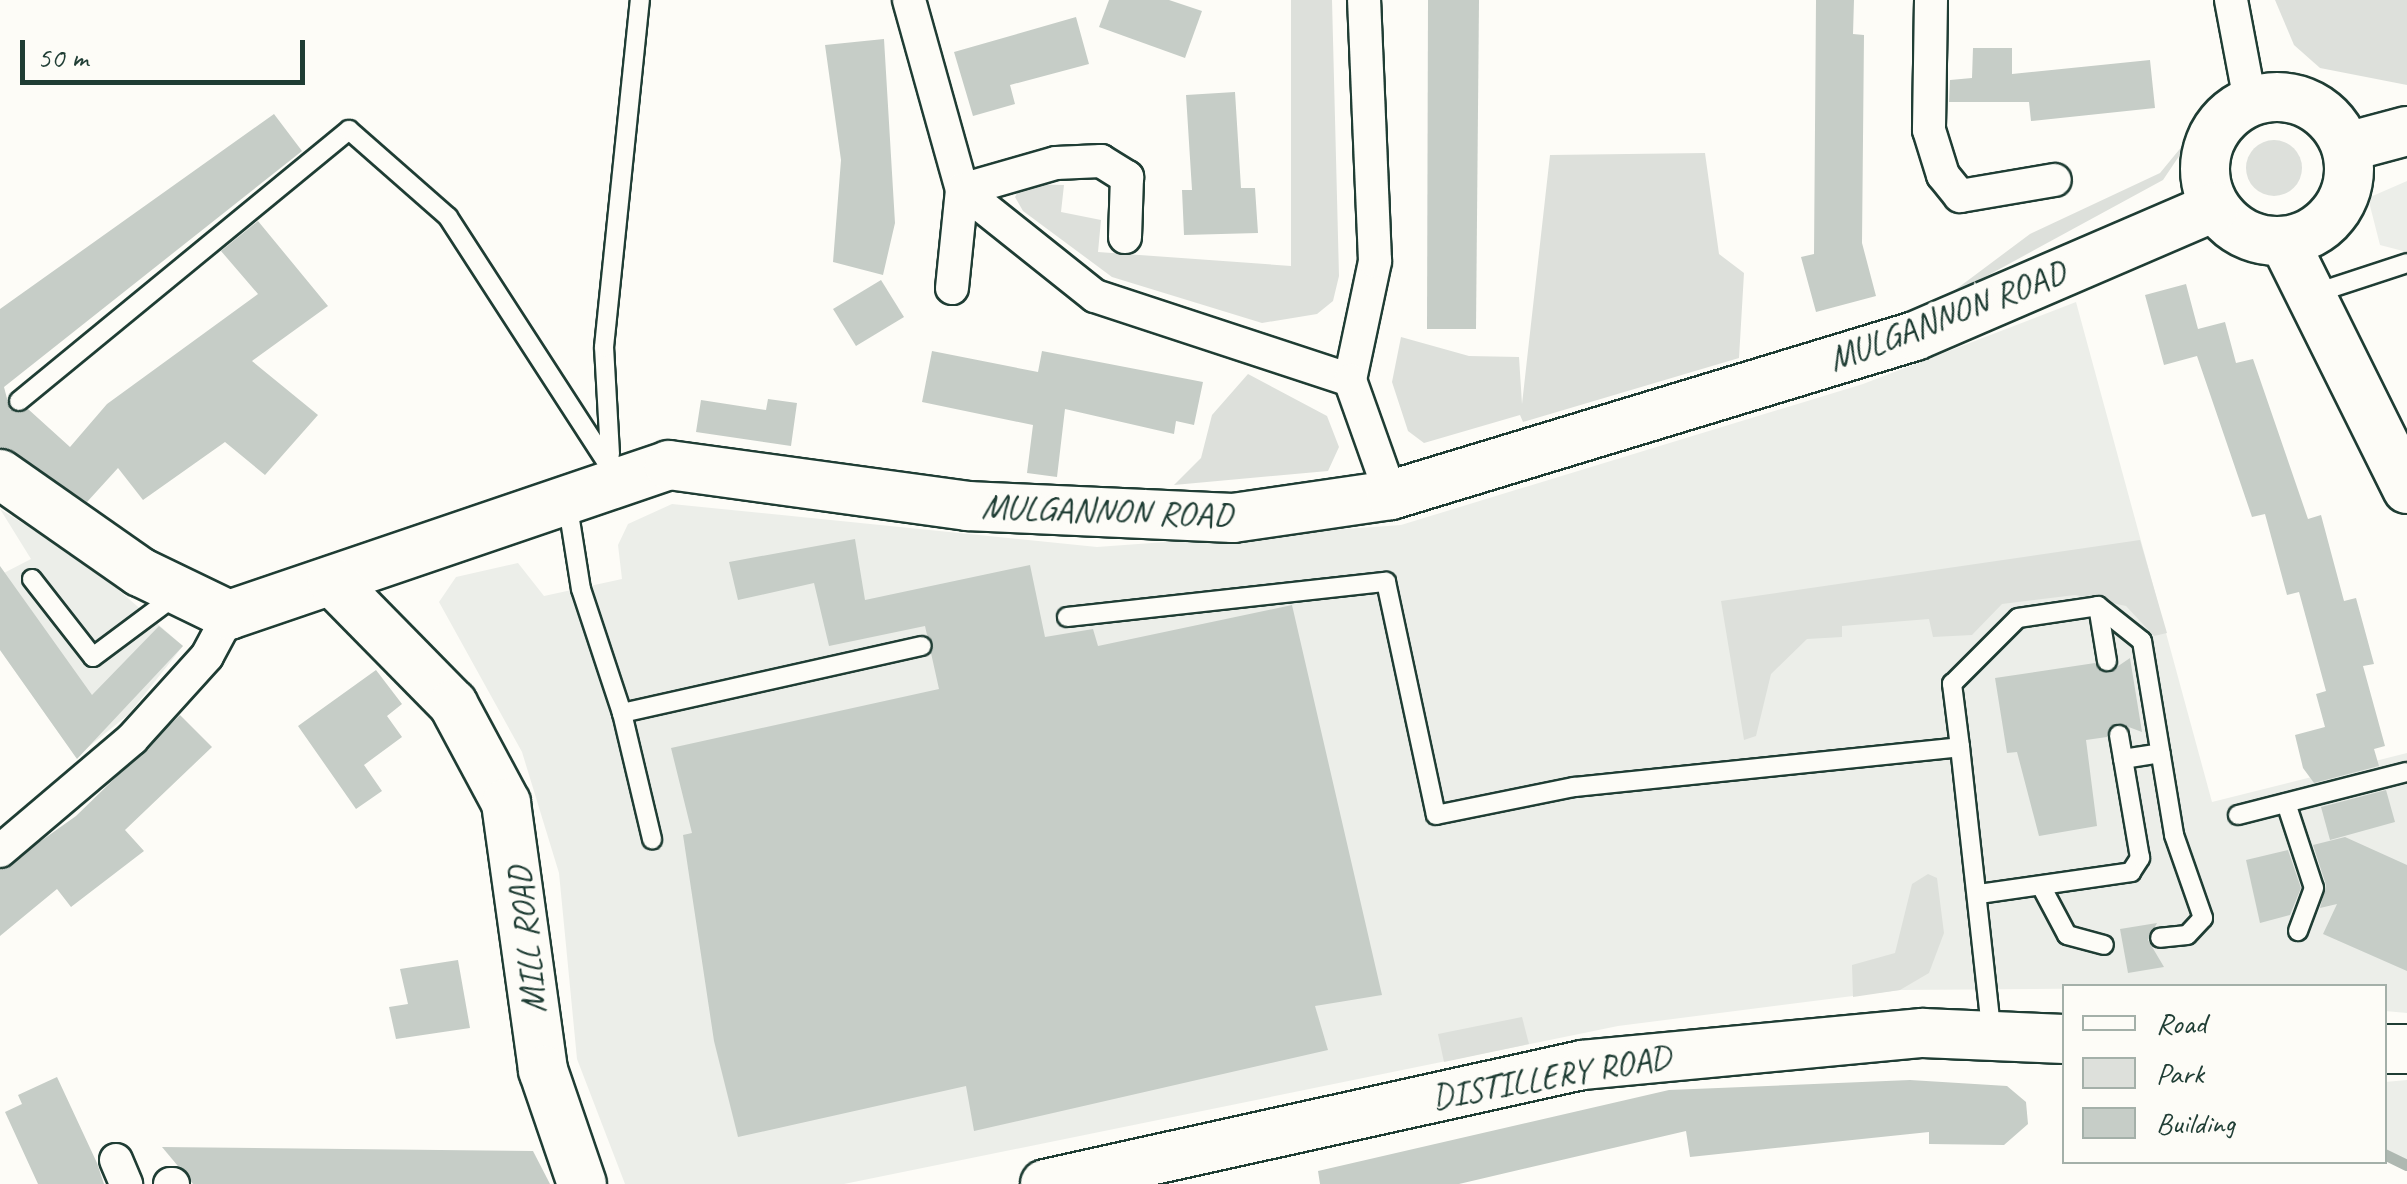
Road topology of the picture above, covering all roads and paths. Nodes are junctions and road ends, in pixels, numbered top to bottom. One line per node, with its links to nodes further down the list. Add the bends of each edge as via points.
1 (640, 0): 20 (lane, via 604,347 605,439)
2 (909, 0): 10 (street)
3 (1364, 0): 17 (street, via 1376,261)
4 (1931, 0): 9 (street, via 1929,130 1942,175 1960,196)
5 (2231, 0): 6 (street)
6 (2250, 101): 8 (street, via 2295,98 2316,107); 11 (street, via 2207,148)
7 (2407, 131): 8 (street)
8 (2347, 147): 13 (street, via 2337,210)
9 (2055, 180)
10 (962, 190): 12 (street, via 1056,163 1102,161 1127,177); 15 (street); 17 (street, via 1095,296)
11 (2214, 207): 13 (street, via 2246,234); 23 (street, MULGANNON ROAD, via 1915,336)
12 (1125, 237)
13 (2284, 241): 16 (street)
14 (2407, 263): 16 (lane)
15 (952, 288)
16 (2316, 294): 21 (street)
17 (1350, 380): 23 (street)
18 (19, 401): 20 (lane, via 349,130 448,217)
19 (0, 474): 27 (street)
20 (617, 479): 22 (street, MULGANNON ROAD); 23 (street, MULGANNON ROAD, via 669,466 1095,516 1234,518)
21 (2407, 488)
22 (566, 495): 24 (street, MULGANNON ROAD); 34 (lane, via 582,590)
23 (1391, 496)
24 (423, 552): 26 (street, MULGANNON ROAD); 33 (street, MILL ROAD, via 402,603)
25 (32, 580): 27 (lane, via 93,657)
26 (332, 582): 29 (street, MULGANNON ROAD); 33 (street, MILL ROAD)
27 (179, 593): 29 (street)
28 (2098, 606): 32 (lane); 36 (lane, via 2018,618 1952,684); 37 (lane, via 2142,640)
29 (229, 615): 43 (street, via 206,656 132,739)
30 (1067, 617): 36 (lane, via 1386,582 1436,815 1574,787)
31 (922, 646): 34 (lane)
32 (2107, 661)
33 (453, 704): 51 (street, MILL ROAD, via 506,803 522,864 543,1070)
34 (622, 712): 42 (lane)
35 (2120, 735): 38 (lane)
36 (1960, 746): 45 (lane)
37 (2161, 753): 38 (lane); 47 (lane, via 2174,835 2203,918 2187,935)
38 (2123, 759): 44 (lane, via 2140,858 2132,872)
39 (2407, 772): 40 (lane)
40 (2286, 803): 41 (lane); 46 (lane, via 2314,888)
41 (2238, 815)
42 (652, 838)
43 (0, 851)
44 (2041, 886): 45 (lane); 48 (lane, via 2066,935)
45 (1979, 894): 49 (lane)
46 (2298, 932)
47 (2160, 938)
48 (2104, 945)
49 (1992, 1038): 50 (street, DISTILLERY ROAD); 52 (street, DISTILLERY ROAD, via 1790,1041 1582,1065)
50 (2062, 1039)
51 (582, 1184)
52 (1045, 1184)

